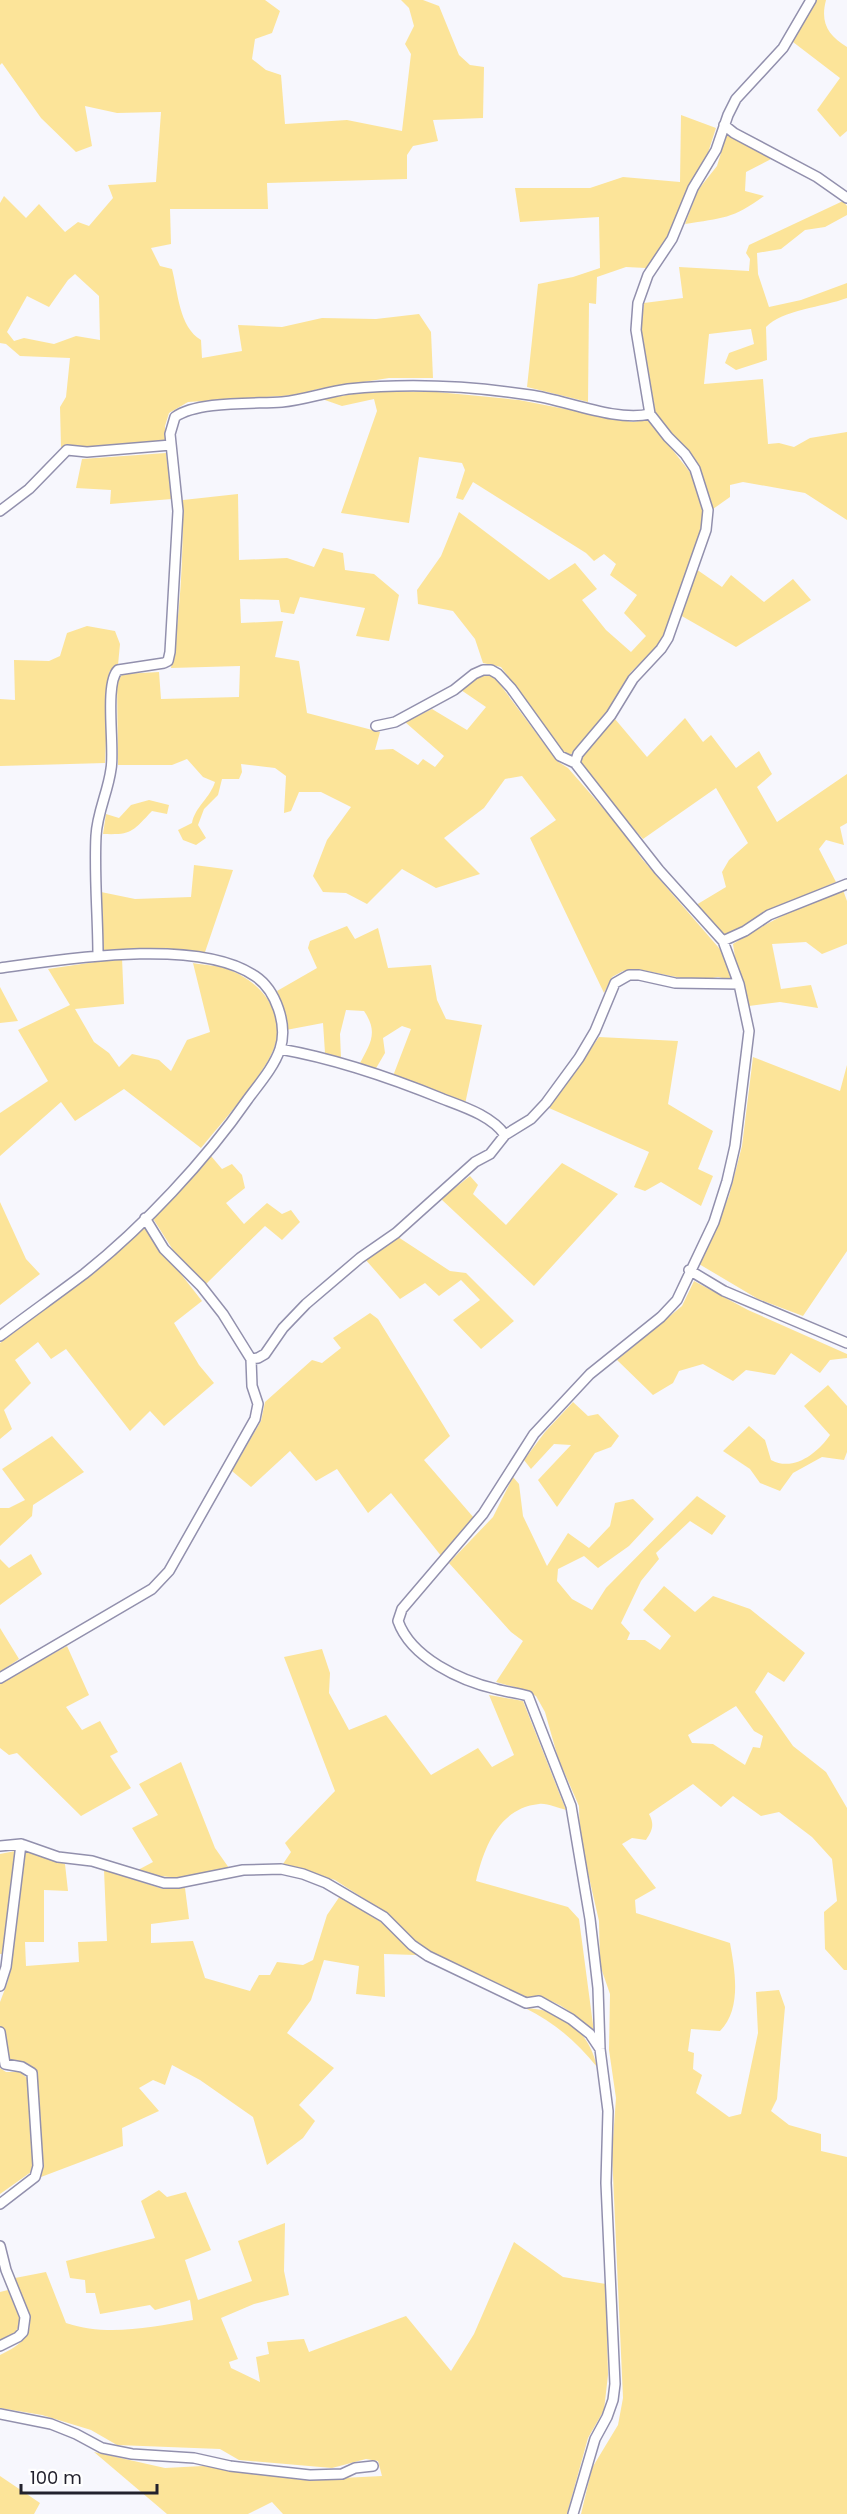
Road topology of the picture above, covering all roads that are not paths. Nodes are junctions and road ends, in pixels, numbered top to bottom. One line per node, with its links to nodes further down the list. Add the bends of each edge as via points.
1 (811, 0): 2 (street, via 783,48 736,99)
2 (724, 125): 3 (street); 4 (street, via 716,150 693,188 672,239 648,275 638,303 636,330)
3 (847, 198)
4 (650, 414): 5 (street, via 573,406 531,395 382,386 281,402 192,408 175,417 171,424); 8 (street, via 695,469 708,510 706,530 668,638 633,679)
5 (171, 445): 6 (street, via 67,450 29,489); 11 (street, via 178,511 170,657 164,663 118,670 114,675 111,768 96,836)
6 (0, 511)
7 (376, 726): 8 (street, via 395,722 454,690 474,674 491,670 511,688 560,756)
8 (575, 763): 10 (street, via 659,870)
9 (847, 884): 10 (street, via 769,915)
10 (723, 941): 13 (street)
11 (98, 956): 12 (street); 14 (street, via 138,954 214,960 255,976 269,989 279,1010)
12 (0, 968)
13 (739, 984): 15 (street, via 675,983 639,975 621,978 615,983 595,1031 563,1080 531,1119); 17 (street, via 749,1031 735,1146 714,1222)
14 (280, 1049): 15 (street, via 389,1077 463,1107 499,1125); 16 (street, via 224,1131)
15 (505, 1135): 20 (street, via 490,1154 475,1162 396,1233 306,1304 265,1354)
16 (145, 1218): 18 (street, via 84,1274); 20 (street, via 164,1249 223,1314)
17 (689, 1270): 19 (street, via 724,1291); 26 (street, via 670,1308 590,1374 534,1434 483,1514 402,1609 398,1621 426,1657 457,1675 528,1696 533,1703 571,1806 590,1918)
18 (0, 1336)
19 (847, 1343)
20 (251, 1359): 21 (street, via 252,1386 258,1404 255,1419 169,1570 152,1588)
21 (0, 1678)
22 (21, 1844): 23 (street); 24 (street, via 6,1966); 26 (street, via 164,1883 261,1869 303,1874 384,1917 428,1956 526,2002 539,2001 571,2019 590,2034)
23 (0, 1846)
24 (0, 1986)
25 (0, 2032): 27 (street, via 5,2064 32,2073 38,2166 35,2177)
26 (600, 2049): 32 (street, via 608,2111 606,2183 615,2384 608,2417 595,2439)
27 (0, 2204)
28 (0, 2246): 29 (street, via 25,2317 23,2332)
29 (0, 2346)
30 (0, 2414): 31 (street, via 51,2424 102,2448 132,2454 194,2458 310,2475 342,2474)
31 (373, 2466)
32 (573, 2514)

